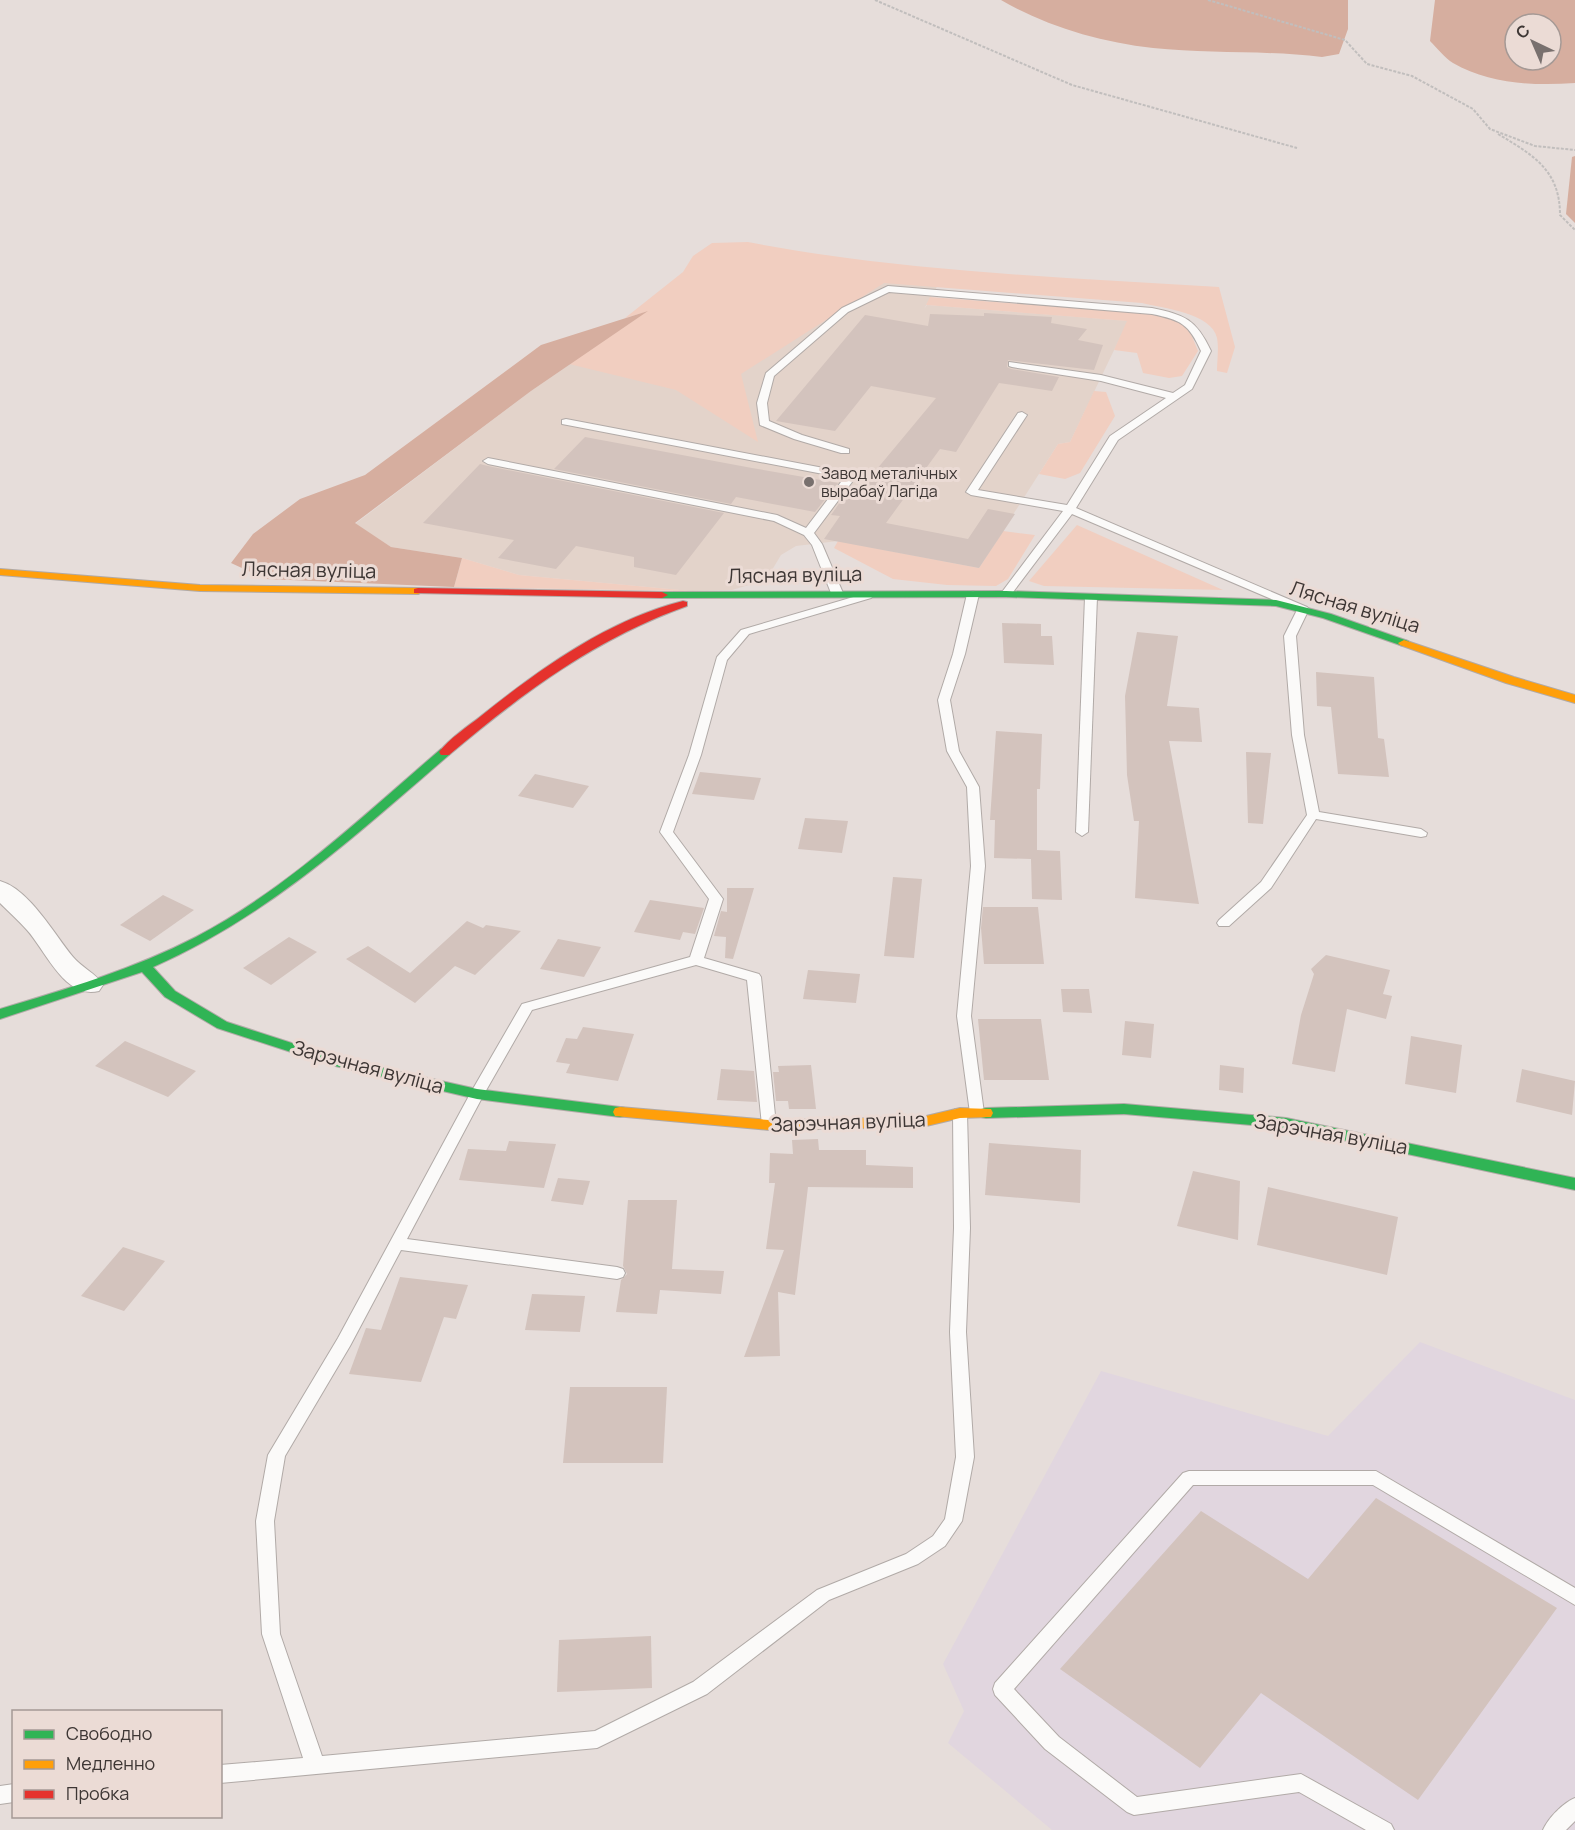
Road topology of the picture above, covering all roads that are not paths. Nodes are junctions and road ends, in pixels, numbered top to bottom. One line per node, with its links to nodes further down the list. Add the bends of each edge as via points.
1 (1012, 364): 2 (lane, via 1101,378)
2 (1175, 397): 5 (lane, via 1189,387 1206,351 1196,327 1177,316 888,290 845,310 769,375 762,403 764,423); 7 (lane, via 1114,438)
3 (1022, 415): 7 (lane, via 971,492)
4 (566, 422): 8 (lane, via 850,476)
5 (845, 451)
6 (488, 461): 8 (lane, via 777,518)
7 (1070, 508): 13 (lane); 16 (lane)
8 (808, 533): 10 (lane, via 817,544)
9 (0, 572): 14 (street, Лясная вуліца, via 200,588)
10 (837, 593): 11 (street, Лясная вуліца); 14 (street, Лясная вуліца)
11 (874, 593): 12 (street, Лясная вуліца); 23 (lane, via 745,632 722,659 695,755 666,832 716,899)
12 (973, 594): 13 (street, Лясная вуліца); 28 (lane, via 962,646 944,700 953,751 973,788 978,866 964,1016)
13 (1006, 594): 15 (street, Лясная вуліца)
14 (720, 596): 24 (street, via 642,618 548,672 461,738 258,905 217,932)
15 (1091, 597): 16 (street, Лясная вуліца, via 1255,601); 19 (lane)
16 (1303, 609): 17 (street, Лясная вуліца); 18 (lane, via 1290,636 1298,735)
17 (1575, 699)
18 (1313, 815): 20 (lane); 22 (lane, via 1266,885)
19 (1082, 832)
20 (1421, 833)
21 (0, 890): 25 (street, via 37,925 65,965)
22 (1224, 923)
23 (696, 960): 27 (lane, via 527,1007); 29 (lane, via 754,976)
24 (145, 967): 25 (street); 27 (street, Зарэчная вуліца, via 170,994 222,1025 336,1062)
25 (90, 985): 26 (street)
26 (0, 1014)
27 (477, 1094): 29 (street, Зарэчная вуліца, via 671,1118); 31 (lane)
28 (968, 1113): 29 (street, Зарэчная вуліца, via 922,1122); 30 (street, Зарэчная вуліца, via 1124,1109 1286,1123); 34 (lane, via 958,1332 965,1457 953,1521 939,1541 912,1559 823,1595 700,1688 597,1739)
29 (769, 1125)
30 (1575, 1184)
31 (397, 1244): 32 (lane); 34 (lane, via 277,1455 265,1521 271,1634)
32 (617, 1273)
33 (1575, 1598): 37 (lane, via 1376,1478 1189,1478 1002,1689 1052,1743 1134,1806 1301,1783)
34 (315, 1766): 35 (lane)
35 (222, 1774)
36 (1575, 1807): 38 (lane)
37 (1384, 1830)
38 (1553, 1830)

